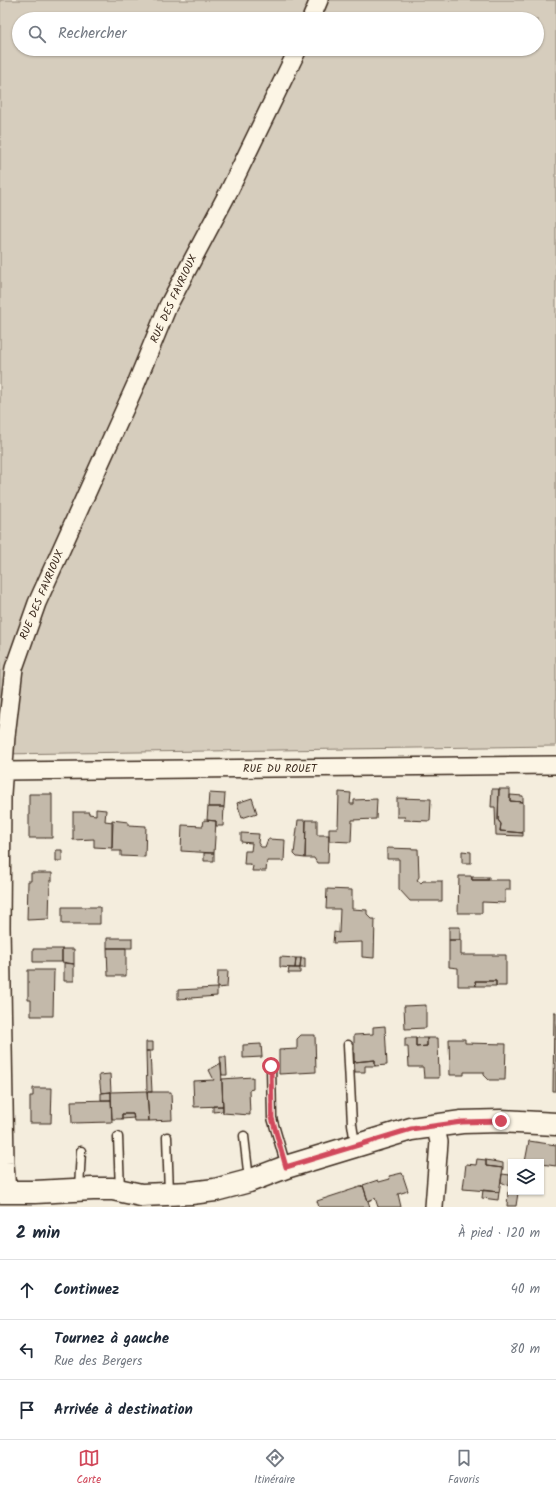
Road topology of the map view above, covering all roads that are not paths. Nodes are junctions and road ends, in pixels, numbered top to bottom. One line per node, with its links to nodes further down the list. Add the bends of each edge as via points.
1 (319, 0): 2 (street)
2 (314, 12)
3 (295, 56): 5 (street, RUE DES FAVRIOUX, via 229,191 168,306 136,384 37,603 14,668)
4 (556, 765): 5 (street, RUE DU ROUET)
5 (4, 771): 20 (street, RUE DES FAVRIOUX, via 1,927)
6 (348, 1045): 13 (lane, via 352,1124)
7 (271, 1066): 15 (lane, via 272,1118)
8 (556, 1124): 9 (street, via 501,1121)
9 (435, 1125): 13 (street, via 411,1129); 21 (street, via 439,1142)
10 (244, 1136): 16 (lane)
11 (118, 1137): 18 (lane)
12 (167, 1137): 19 (lane)
13 (356, 1147): 15 (street)
14 (81, 1151): 17 (lane)
15 (286, 1167): 16 (street)
16 (249, 1181): 19 (street, via 216,1190)
17 (79, 1189): 18 (street); 20 (street)
18 (120, 1191): 19 (street, via 141,1195)
19 (169, 1194)
20 (5, 1197)
21 (434, 1207)

